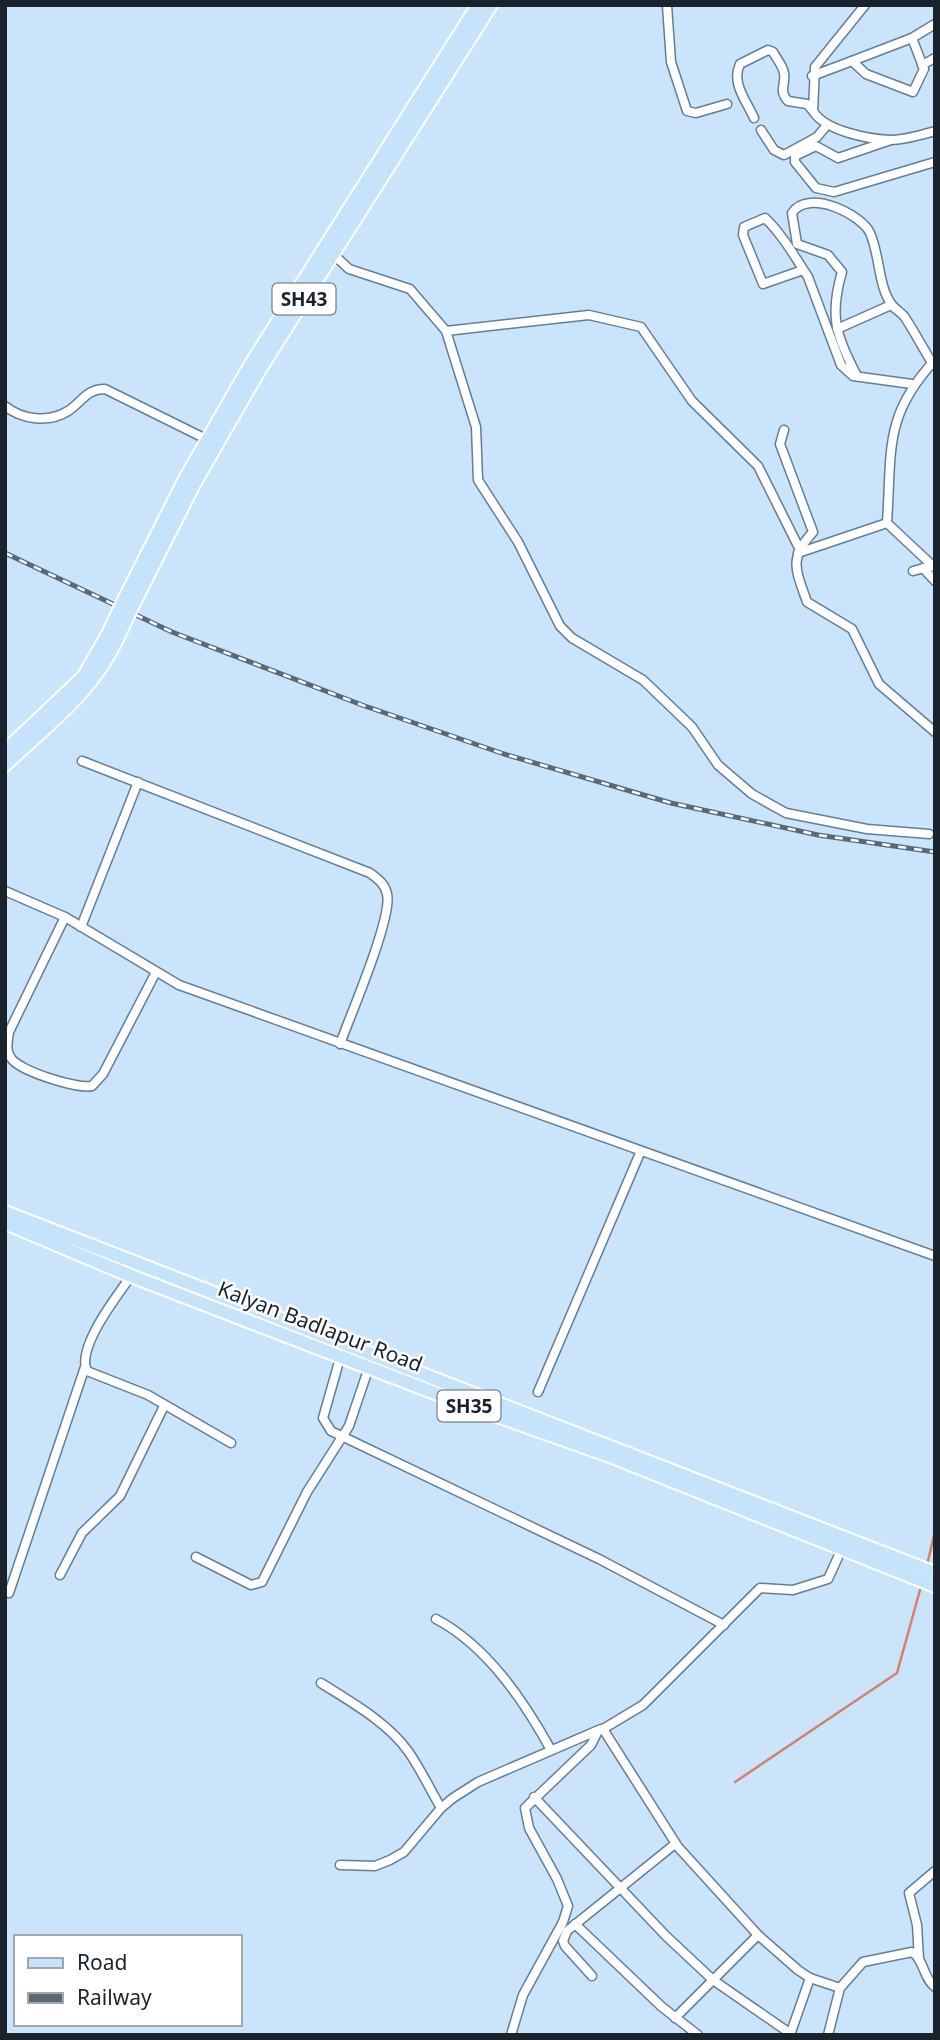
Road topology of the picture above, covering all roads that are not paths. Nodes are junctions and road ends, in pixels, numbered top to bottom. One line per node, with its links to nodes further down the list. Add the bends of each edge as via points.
1 (478, 5): 19 (main road, SH43)
2 (491, 5): 19 (main road, SH43)
3 (667, 5): 11 (street, via 671,62 687,111 696,113)
4 (865, 5): 10 (street, via 820,58)
5 (935, 24): 6 (street)
6 (912, 38): 8 (street); 9 (street)
7 (935, 58): 9 (street)
8 (852, 61): 9 (street, via 866,74 913,92); 10 (street)
9 (922, 65)
10 (813, 76): 12 (street)
11 (727, 104)
12 (813, 111): 13 (street, via 784,96 783,71 768,50 740,64 737,72 737,84); 14 (street)
13 (754, 118)
14 (827, 125): 15 (street, via 817,137 784,155 774,150); 17 (street)
15 (761, 130)
16 (935, 131): 17 (street)
17 (891, 140): 18 (street, via 838,158 816,146 795,156 794,162 816,188 834,192)
18 (935, 162)
19 (327, 251): 23 (street, via 349,269 410,289); 29 (main road, SH43); 35 (main road, SH43)
20 (803, 270): 20 (street, via 763,284 744,227 765,218); 25 (street, via 841,365)
21 (891, 305): 22 (street); 22 (street, via 868,229 828,203 797,207 792,213 797,244 828,255 842,272 833,300); 24 (street)
22 (837, 329): 25 (street)
23 (446, 331): 31 (street, via 589,315 641,327 692,401 758,467); 42 (street, via 476,428 478,480 518,542 560,626 572,638 643,680 692,727 718,765 774,807 867,829)
24 (933, 361): 26 (street)
25 (857, 376): 26 (street)
26 (912, 384): 30 (street, via 894,422)
27 (5, 406): 29 (street, via 24,416 54,418 87,393 105,389)
28 (784, 430): 31 (street, via 780,444 813,532)
29 (206, 439): 35 (main road, SH43)
30 (887, 523): 31 (street); 32 (street)
31 (799, 550): 37 (street, via 795,567 807,602 852,629 879,684)
32 (930, 567): 33 (street); 34 (street)
33 (914, 571)
34 (935, 581)
35 (129, 600): 36 (main road, SH43, bridge)
36 (113, 636): 38 (main road, SH43, via 80,681); 40 (main road, SH43, via 93,683)
37 (935, 732)
38 (5, 751)
39 (82, 761): 41 (street)
40 (5, 765)
41 (138, 782): 45 (street); 47 (street, via 380,880 388,902 383,923)
42 (929, 834)
43 (5, 891): 44 (street)
44 (65, 917): 45 (street); 46 (street, via 9,1032 8,1052 16,1064 72,1085 92,1086 103,1074)
45 (81, 927): 46 (street)
46 (156, 972): 47 (street, via 179,985)
47 (340, 1044): 48 (street)
48 (639, 1153): 52 (street); 58 (street)
49 (5, 1212): 51 (main road, Kalyan Badlapur Road / SH35)
50 (5, 1223): 51 (main road, Kalyan Badlapur Road / SH35)
51 (85, 1250): 53 (main road, Kalyan Badlapur Road / SH35); 54 (main road, Kalyan Badlapur Road / SH35)
52 (935, 1256)
53 (131, 1276): 54 (main road, Kalyan Badlapur Road / SH35); 55 (street, via 101,1321 84,1356)
54 (342, 1349): 56 (main road, Kalyan Badlapur Road / SH35); 57 (main road, Kalyan Badlapur Road / SH35); 60 (street, via 323,1418)
55 (85, 1367): 59 (street); 66 (street)
56 (369, 1367): 57 (main road, Kalyan Badlapur Road / SH35); 60 (street)
57 (439, 1387): 62 (main road, Kalyan Badlapur Road / SH35)
58 (538, 1392)
59 (164, 1406): 61 (street); 64 (street, via 120,1496 82,1533)
60 (342, 1438): 63 (street, via 307,1492 262,1583 251,1585); 68 (street, via 599,1559)
61 (231, 1443)
62 (844, 1544): 65 (main road, Kalyan Badlapur Road / SH35); 68 (street, via 828,1579 793,1590 760,1588)
63 (195, 1557)
64 (61, 1575)
65 (934, 1579)
66 (9, 1593)
67 (436, 1619): 71 (street, via 478,1649 527,1709)
68 (724, 1625): 70 (street, via 643,1705)
69 (321, 1684): 73 (street, via 397,1738)
70 (601, 1730): 71 (street); 72 (street, via 591,1745); 74 (street)
71 (551, 1750): 73 (street, via 478,1782)
72 (534, 1797): 77 (street); 88 (street, via 525,1815 564,1892 567,1914 523,1995)
73 (441, 1808): 75 (street, via 404,1852 390,1860 375,1866)
74 (676, 1844): 77 (street); 79 (street)
75 (340, 1865)
76 (935, 1871): 80 (street, via 909,1894)
77 (622, 1888): 78 (street); 83 (street)
78 (575, 1924): 81 (street, via 563,1941); 86 (street)
79 (758, 1935): 82 (street); 83 (street)
80 (919, 1959): 84 (street, via 926,1979); 85 (street, via 912,1952 863,1962)
81 (592, 1976)
82 (810, 1978): 85 (street); 87 (street)
83 (713, 1980): 86 (street); 87 (street)
84 (935, 1987)
85 (840, 1988): 90 (street)
86 (675, 2018): 89 (street)
87 (791, 2034)
88 (511, 2035)
89 (698, 2035)
90 (828, 2035)

